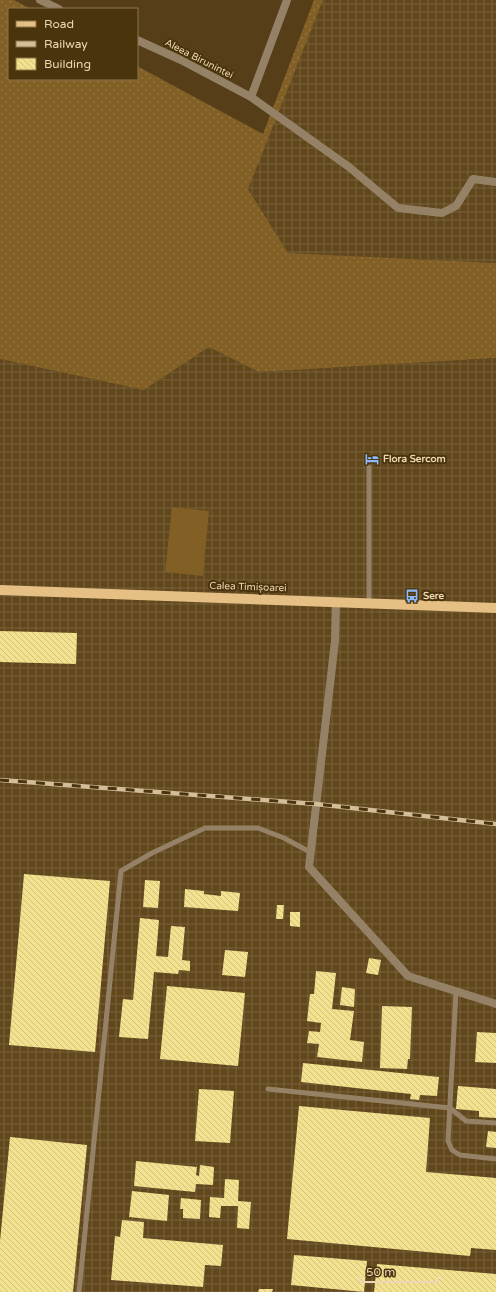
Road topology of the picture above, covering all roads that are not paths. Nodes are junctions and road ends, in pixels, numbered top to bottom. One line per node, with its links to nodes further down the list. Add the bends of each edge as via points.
1 (40, 0): 3 (street)
2 (287, 0): 5 (street)
3 (57, 8)
4 (138, 40): 5 (street, Aleea Birunintei)
5 (251, 97): 6 (street, Aleea Birunintei, via 349,167 398,208 442,213 456,206 473,179)
6 (496, 182)
7 (369, 467): 10 (lane)
8 (0, 590): 9 (main road, Calea Timișoarei)
9 (336, 603): 10 (main road, Calea Timișoarei); 12 (street, via 335,641)
10 (369, 604): 11 (main road, Calea Timișoarei)
11 (496, 608)
12 (310, 852): 13 (street, via 309,867 408,976); 19 (lane, via 258,828 205,828 121,871)
13 (456, 992): 14 (street); 16 (lane)
14 (496, 1004)
15 (268, 1089): 16 (lane)
16 (450, 1108): 17 (lane, via 466,1120); 18 (lane, via 448,1141 452,1150 460,1155)
17 (496, 1123)
18 (496, 1159)
19 (79, 1292)

